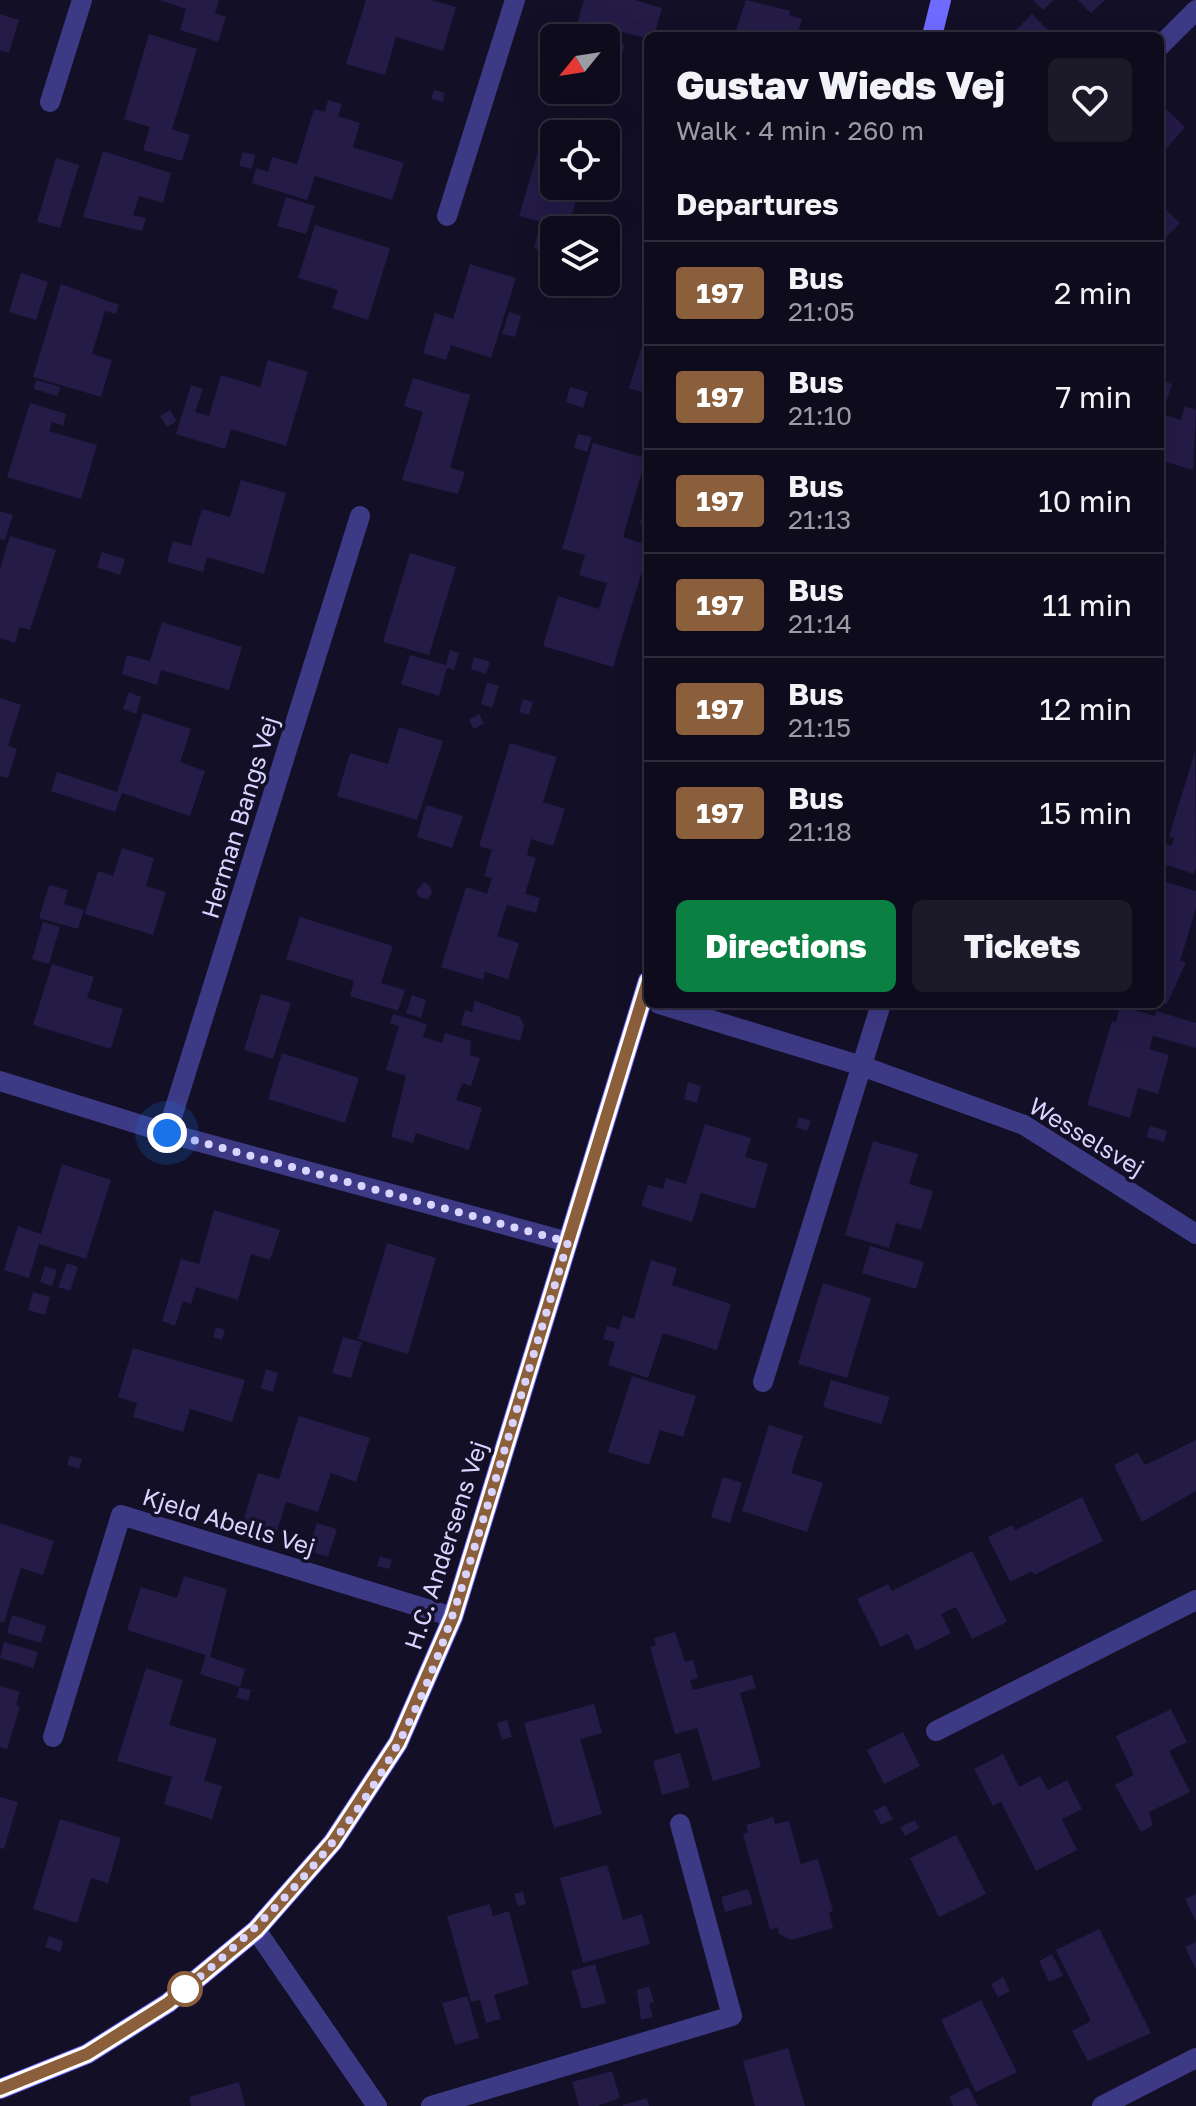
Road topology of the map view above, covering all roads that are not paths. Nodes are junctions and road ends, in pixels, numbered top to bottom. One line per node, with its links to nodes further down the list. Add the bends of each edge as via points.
1 (82, 0): 7 (street)
2 (515, 0): 8 (street)
3 (941, 0): 5 (street)
4 (1196, 10): 6 (street)
5 (933, 32)
6 (1164, 42)
7 (50, 102)
8 (447, 216)
9 (360, 516): 15 (street, Herman Bangs Vej)
10 (645, 1008): 17 (street, H.C. Andersens Vej)
11 (686, 1008): 13 (street, Wesselsvej)
12 (880, 1008): 13 (street)
13 (862, 1066): 16 (street, Wesselsvej, via 1024,1125); 18 (street)
14 (0, 1081): 15 (street)
15 (167, 1133): 17 (street)
16 (1194, 1224)
17 (568, 1242): 20 (street, H.C. Andersens Vej)
18 (763, 1382)
19 (1196, 1600): 21 (street)
20 (453, 1617): 22 (street, Kjeld Abells Vej, via 121,1515); 24 (street, H.C. Andersens Vej, via 398,1743 333,1842)
21 (936, 1731)
22 (53, 1737)
23 (680, 1824): 28 (street, via 732,2016)
24 (256, 1930): 26 (street, H.C. Andersens Vej, via 168,2003 87,2054); 27 (street)
25 (1196, 2058): 29 (street)
26 (0, 2089)
27 (377, 2106)
28 (431, 2106)
29 (1102, 2106)

